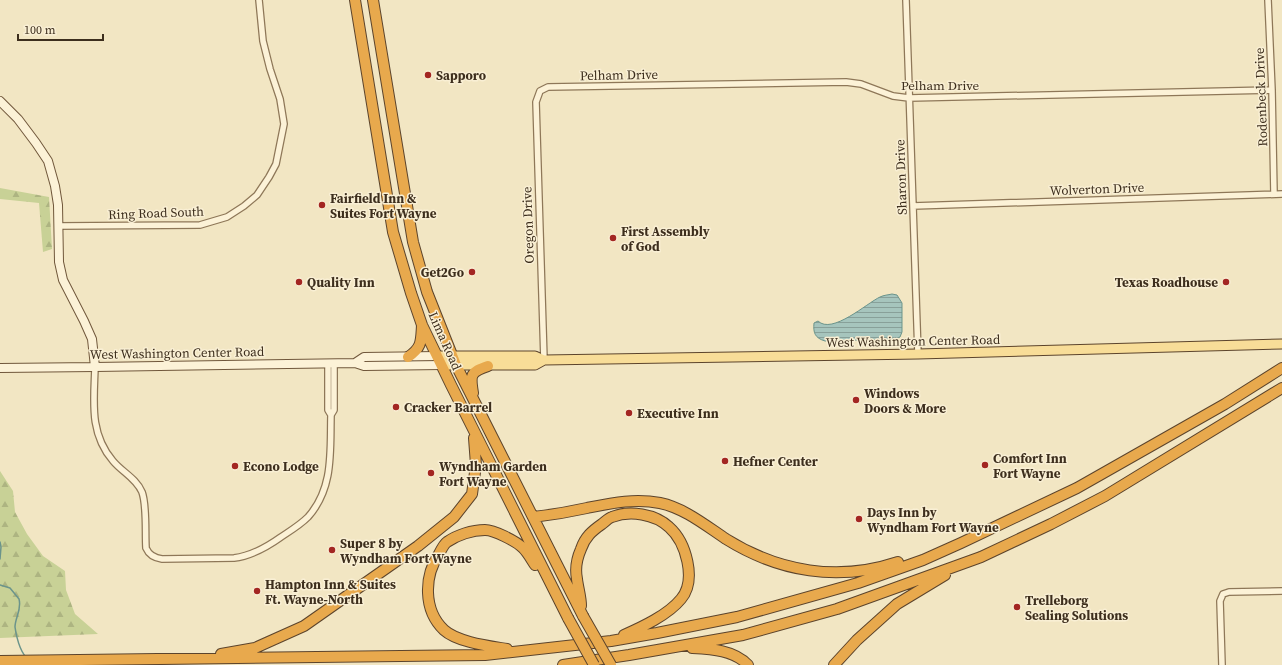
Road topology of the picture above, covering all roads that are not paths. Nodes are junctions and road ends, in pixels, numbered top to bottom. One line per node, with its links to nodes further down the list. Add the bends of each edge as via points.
1 (259, 0): 13 (street, Ring Road South, via 263,41 280,99 284,124 276,164 257,195 228,217 200,225)
2 (355, 0): 14 (highway, Lima Road, via 393,232)
3 (373, 0): 18 (highway, Lima Road, via 413,242 427,292)
4 (906, 0): 8 (street, Sharon Drive)
5 (1268, 0): 7 (street, Rodenbeck Drive)
6 (540, 90): 8 (street, Pelham Drive, via 548,87 846,82); 19 (street, Oregon Drive, via 536,102)
7 (1272, 90): 8 (street, Pelham Drive); 10 (street, Rodenbeck Drive)
8 (909, 98): 12 (street, Sharon Drive)
9 (0, 101): 13 (main road, via 36,142 48,161 55,186)
10 (1274, 194): 11 (street, Wolverton Drive); 12 (street, Wolverton Drive)
11 (1282, 194)
12 (913, 206): 16 (street, Sharon Drive)
13 (59, 226): 24 (main road, via 59,262 63,280 92,339)
14 (422, 326): 17 (highway, via 418,349); 20 (highway, Lima Road)
15 (1282, 344): 16 (main road, West Washington Center Road)
16 (918, 354): 19 (main road, West Washington Center Road)
17 (408, 357): 20 (main road, West Washington Center Road); 22 (main road, West Washington Center Road, via 364,357)
18 (454, 360): 19 (main road, West Washington Center Road, via 535,356); 20 (main road, West Washington Center Road); 23 (main road, West Washington Center Road); 28 (highway, Lima Road)
19 (544, 360): 23 (main road, West Washington Center Road, via 535,365)
20 (439, 361): 22 (main road, West Washington Center Road, via 364,366); 29 (highway, Lima Road)
21 (331, 363): 22 (main road, West Washington Center Road); 24 (main road, West Washington Center Road); 24 (street, via 328,410 331,415 330,470 324,490 308,517 293,530 256,552 234,558 162,559 148,552 143,495 136,482 113,462 97,433 94,418)
22 (355, 363)
23 (488, 366): 28 (highway, via 472,374)
24 (95, 367): 25 (main road, West Washington Center Road)
25 (0, 368)
26 (1282, 368): 31 (highway, via 1225,404 1077,488)
27 (1282, 388): 32 (highway, via 1105,496)
28 (475, 405): 30 (highway, Lima Road)
29 (474, 432): 33 (highway, Lima Road); 39 (highway, via 476,465 472,494 454,517 418,546 304,626 255,648)
30 (533, 518): 31 (highway, via 626,501 661,503 688,514 754,555 790,568 811,572 872,569); 35 (highway, Lima Road)
31 (961, 543): 36 (highway, via 923,560 858,583 737,617)
32 (966, 563): 37 (highway, via 837,608 743,635); 45 (highway, via 897,604)
33 (551, 586): 38 (highway, via 523,548 486,530 465,533 446,542 433,563 428,579 428,596 433,616 444,630 463,640); 42 (highway, Lima Road, bridge)
34 (1282, 591): 46 (street, via 1223,594 1220,601)
35 (582, 614): 36 (highway, via 576,569 588,534 611,517 632,513 652,517 669,527 680,542 688,562 688,582 681,599 641,628); 43 (highway, Lima Road, bridge)
36 (611, 641): 38 (highway)
37 (670, 648): 41 (highway); 44 (highway, via 715,650 730,654)
38 (523, 652): 39 (highway, via 456,656)
39 (204, 659): 40 (highway)
40 (2, 661)
41 (567, 665)
42 (594, 665)
43 (611, 665)
44 (748, 665)
45 (834, 665)
46 (1222, 665)

